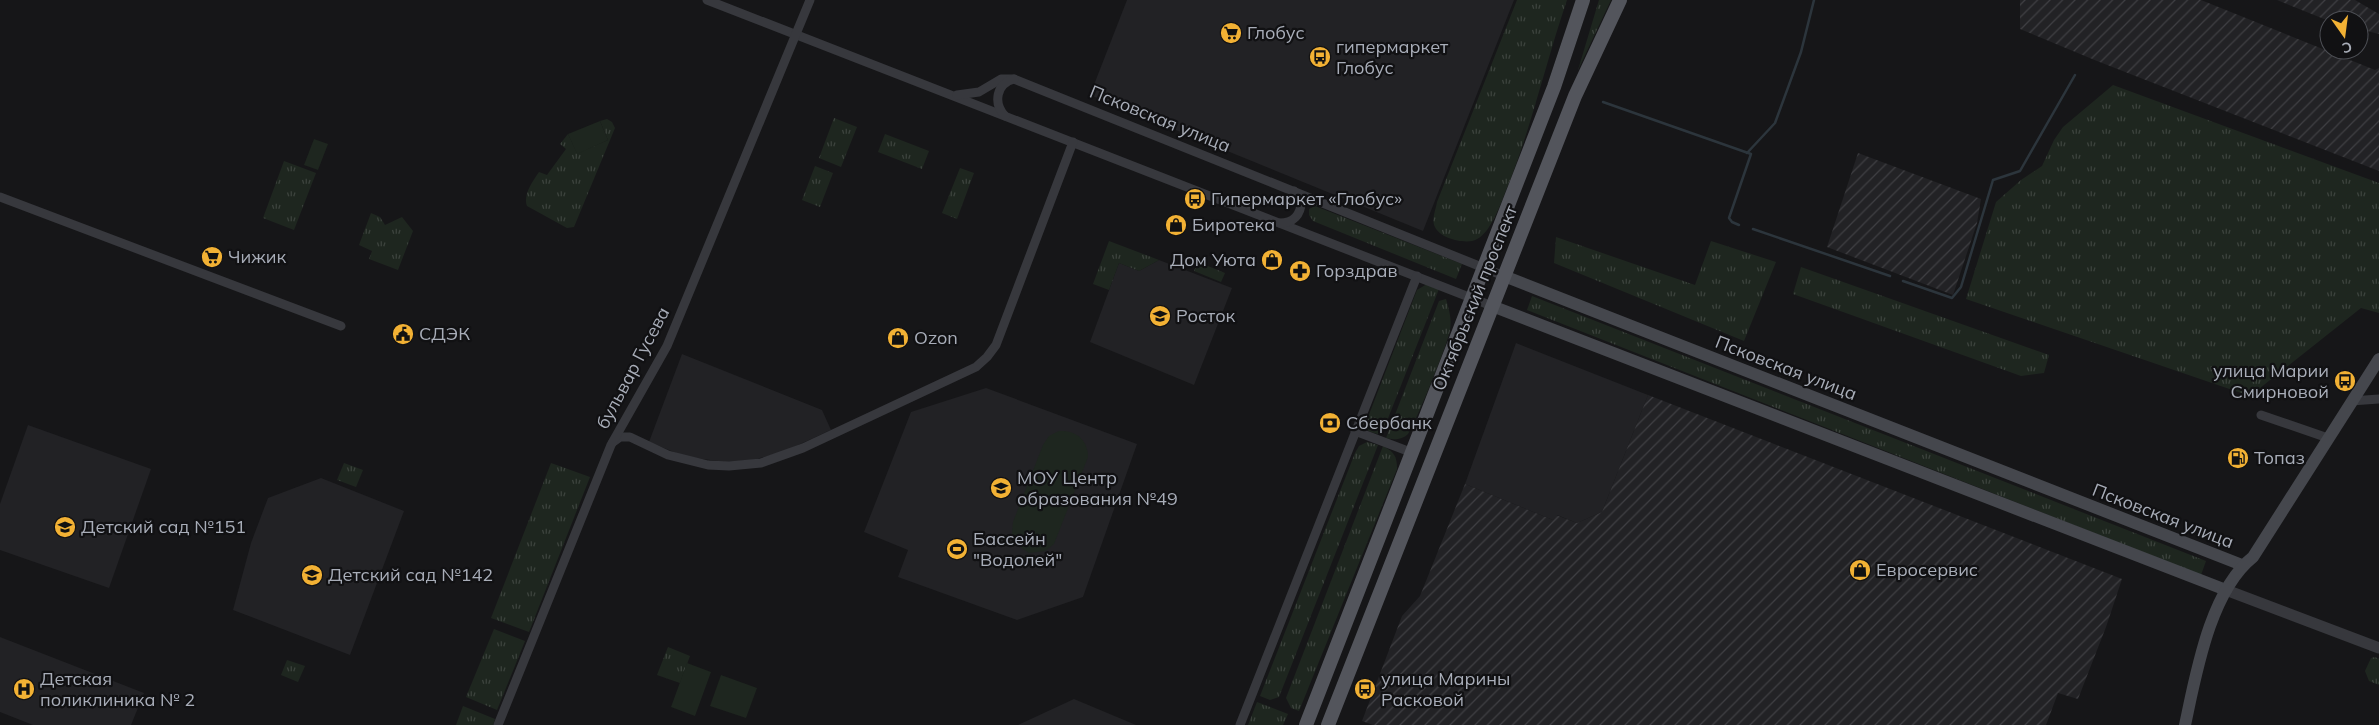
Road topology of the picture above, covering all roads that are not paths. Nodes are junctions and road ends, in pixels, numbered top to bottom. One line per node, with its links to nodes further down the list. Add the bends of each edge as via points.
1 (707, 0): 5 (street)
2 (810, 0): 5 (street, бульвар Гусева)
3 (1583, 0): 15 (main road, Октябрьский проспект, via 1554,87)
4 (1620, 0): 17 (main road, Октябрьский проспект, via 1575,96)
5 (795, 34): 7 (street); 27 (street, бульвар Гусева, via 667,346)
6 (1014, 79): 7 (street, via 1001,79 979,92); 8 (street, via 1004,84 998,93 998,104); 10 (street, Псковская улица)
7 (953, 96): 8 (street)
8 (1005, 116): 9 (street)
9 (1073, 142): 13 (street); 27 (street, via 996,345 976,367 803,448 761,463 729,466 696,463 627,437 618,438)
10 (1294, 191): 12 (street, Псковская улица); 13 (street, via 1301,202 1299,213 1292,221)
11 (0, 197): 20 (street)
12 (1318, 201): 14 (street, via 1308,204 1301,214 1302,227); 15 (street, Псковская улица)
13 (1279, 222): 14 (street)
14 (1310, 234): 16 (street)
15 (1485, 268): 17 (street, Псковская улица); 18 (main road, Октябрьский проспект)
16 (1417, 276): 18 (street); 25 (street)
17 (1504, 276): 19 (main road, Октябрьский проспект); 29 (main road, Псковская улица)
18 (1473, 298): 19 (street); 28 (main road, Октябрьский проспект)
19 (1492, 306): 30 (main road); 35 (main road, Октябрьский проспект)
20 (341, 326)
21 (2379, 359): 23 (main road)
22 (2379, 398): 23 (street)
23 (2351, 401): 26 (main road)
24 (2261, 415): 26 (street)
25 (1356, 431): 28 (street); 33 (street)
26 (2328, 438): 29 (main road, via 2253,557)
27 (611, 444): 32 (street, бульвар Гусева)
28 (1413, 453): 34 (main road, Октябрьский проспект)
29 (2242, 565): 30 (main road)
30 (2226, 590): 31 (street); 36 (main road, via 2203,651)
31 (2379, 648)
32 (498, 725)
33 (1240, 725)
34 (1306, 725)
35 (1328, 725)
36 (2185, 725)

